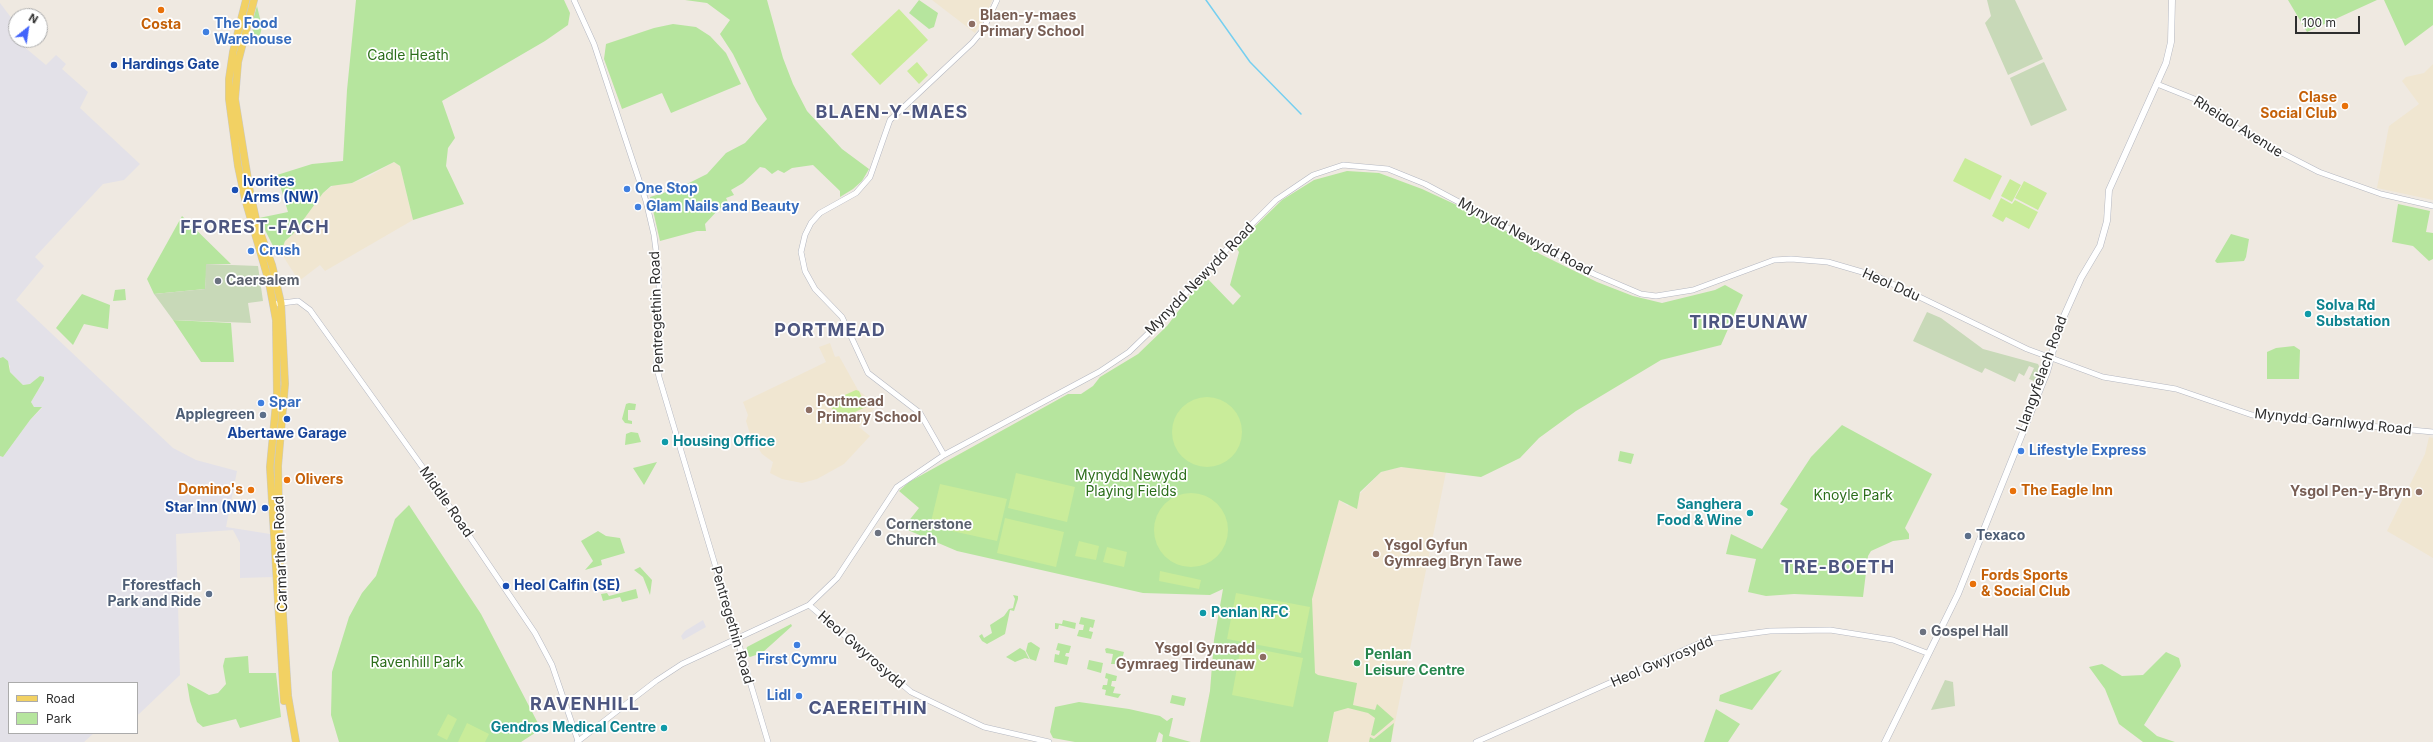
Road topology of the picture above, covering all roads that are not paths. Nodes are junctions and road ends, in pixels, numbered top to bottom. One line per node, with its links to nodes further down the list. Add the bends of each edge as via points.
1 (246, 0): 8 (main road, via 233,52 229,99 238,166)
2 (254, 0): 8 (main road, via 238,62 235,99)
3 (574, 0): 15 (street, Pentregethin Road, via 594,44 646,201 659,274 659,352 656,362 659,377)
4 (997, 0): 13 (street, via 983,30 972,43 890,120 870,177 856,193 820,213 805,235 801,252 805,271 815,289 842,317 868,373 920,413)
5 (2172, 0): 6 (main road, Llangyfelach Road, via 2169,52)
6 (2157, 84): 7 (street, Rheidol Avenue, via 2197,100 2247,135 2319,172 2381,194); 11 (main road, Llangyfelach Road, via 2109,190 2103,237 2067,308)
7 (2433, 206)
8 (254, 225): 10 (main road, Carmarthen Road)
9 (1724, 280): 11 (street, Heol Ddu, via 1774,260 1813,260 1842,265 1876,276 1962,319); 13 (street, Mynydd Newydd Road, via 1673,294 1641,294 1594,274 1425,184 1388,169 1343,165 1313,175 1276,200 1129,352 1099,372)
10 (278, 303): 17 (street, Middle Road, via 298,301 310,310 496,575 535,633 552,665); 18 (main road, Carmarthen Road, via 278,386 270,467 280,663 284,706); 19 (main road, Carmarthen Road, via 285,384 278,466 280,568 288,701)
11 (2050, 358): 12 (street, Mynydd Garnlwyd Road, via 2103,377 2176,388 2252,415); 16 (main road, Llangyfelach Road, via 1958,594 1932,648)
12 (2433, 432)
13 (944, 455): 14 (street, Mynydd Newydd Road, via 897,487 837,578)
14 (809, 605): 15 (street, Mynydd Newydd Road); 21 (street, Heol Gwyrosydd, via 898,683 927,702 984,727)
15 (736, 639): 17 (street, Mynydd Newydd Road, via 691,659 664,675); 20 (street, Pentregethin Road)
16 (1927, 653): 22 (street, Heol Gwyrosydd, via 1893,640 1830,630 1770,631 1709,639); 23 (main road, Llangyfelach Road, via 1925,662)
17 (578, 741)
18 (292, 742)
19 (296, 742)
20 (768, 742)
21 (1048, 742)
22 (1476, 742)
23 (1885, 742)

